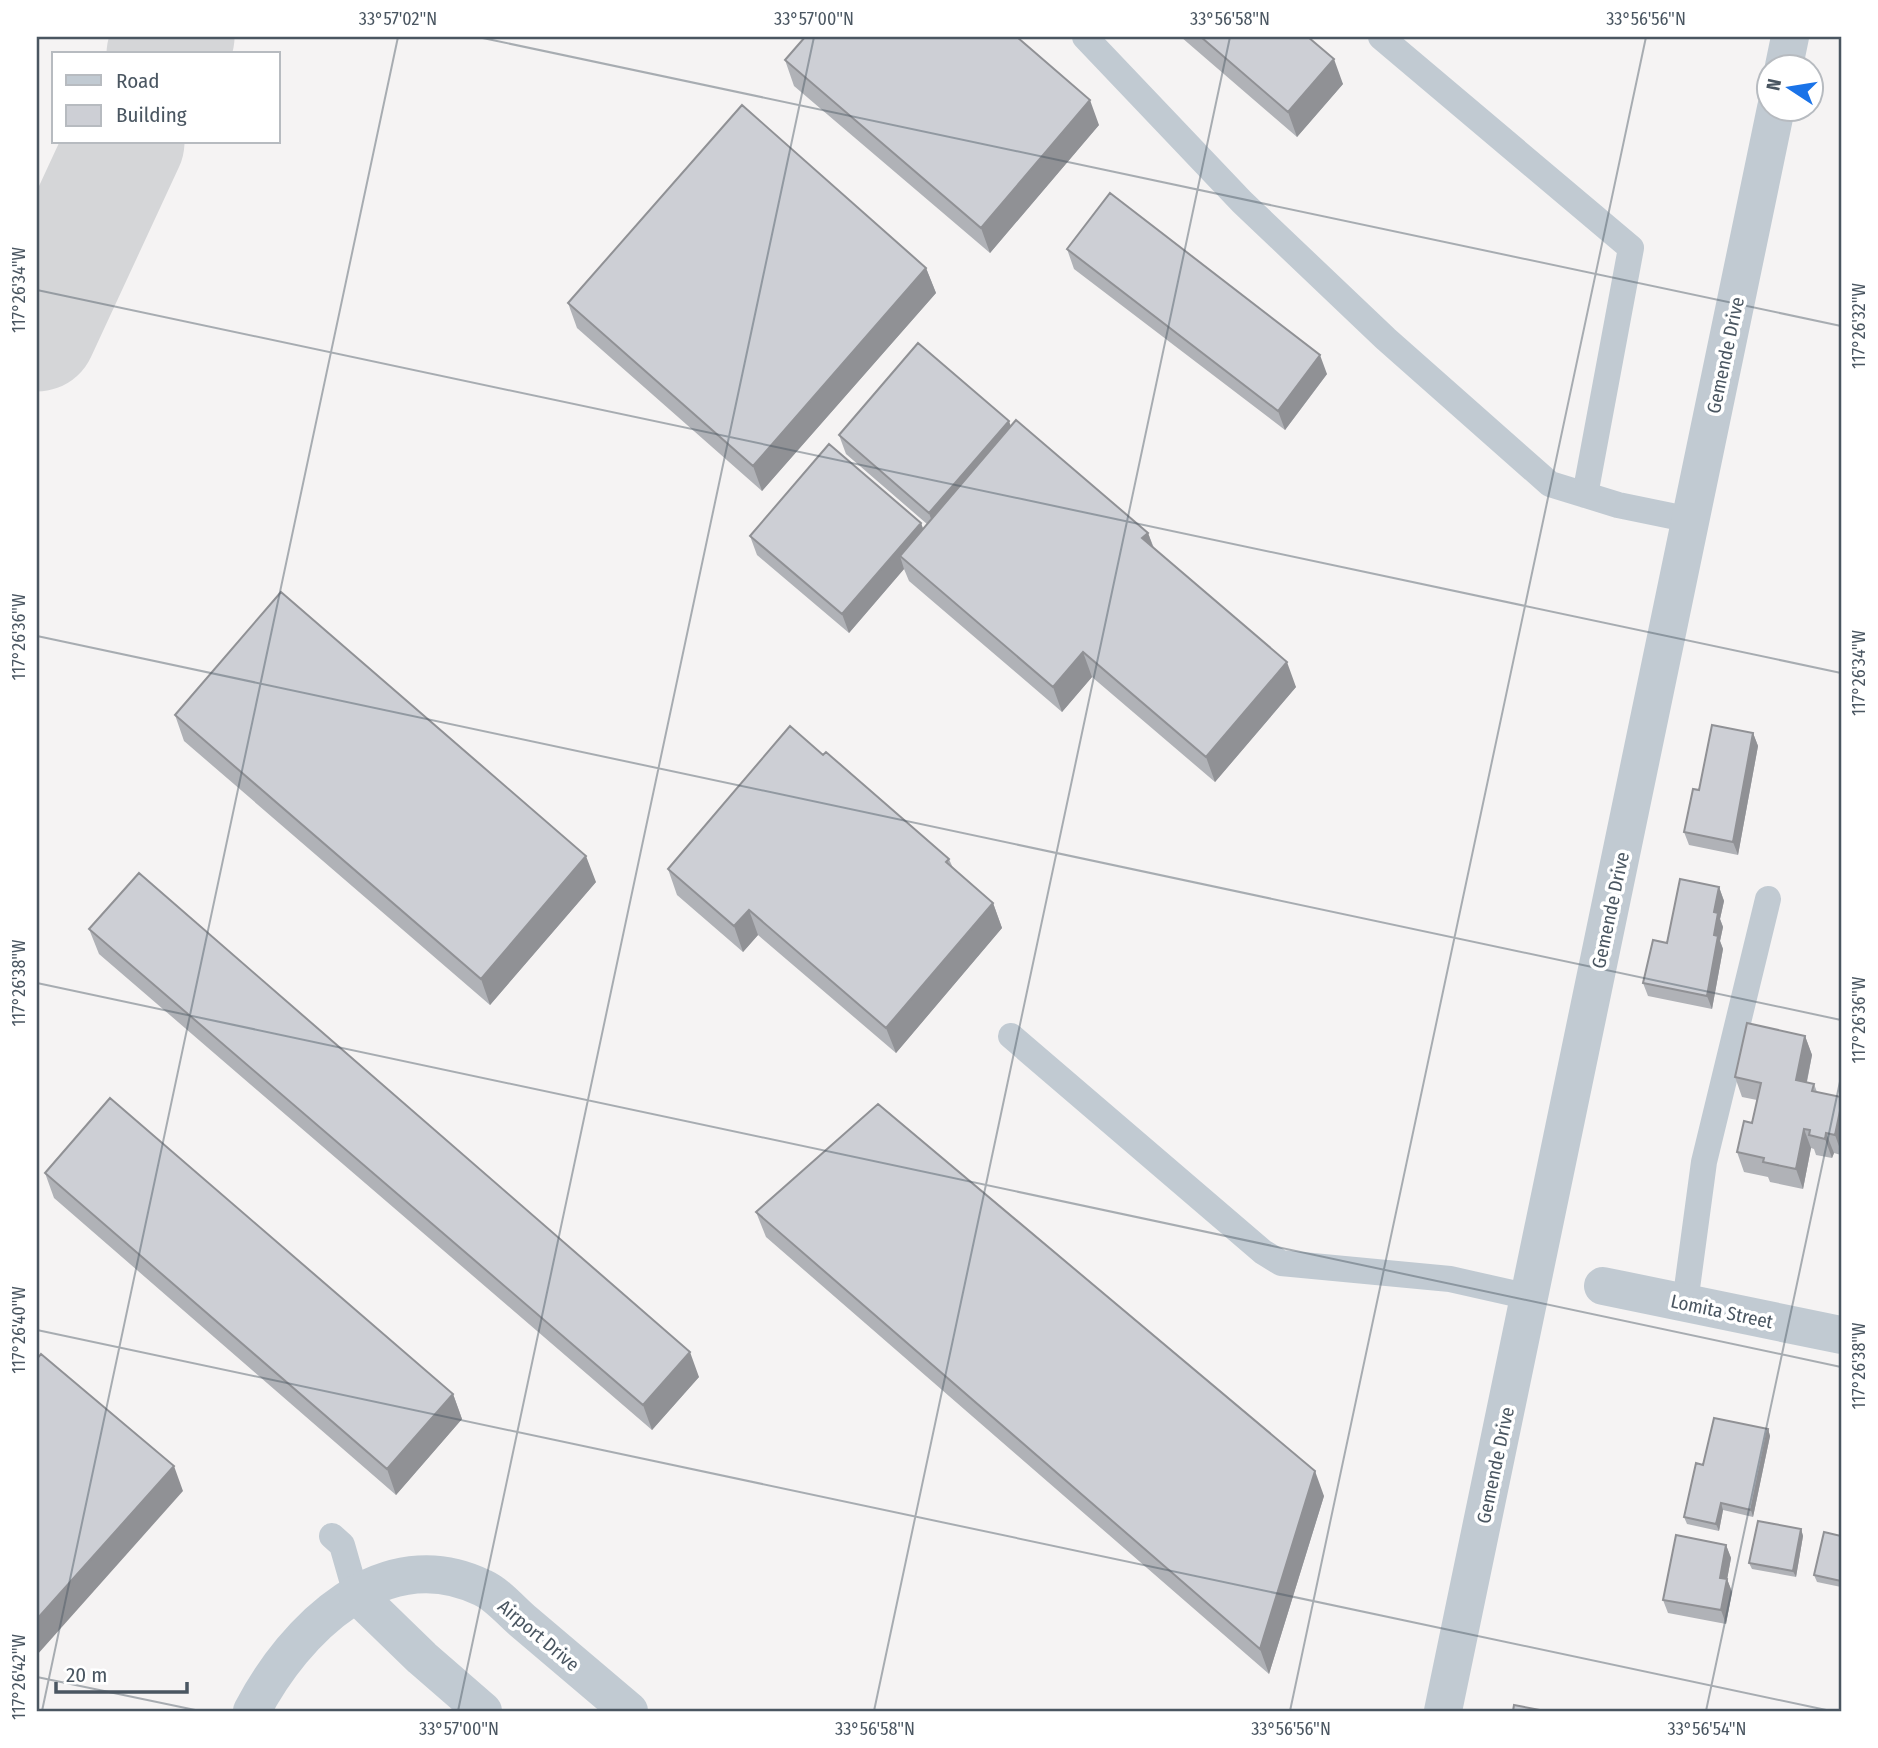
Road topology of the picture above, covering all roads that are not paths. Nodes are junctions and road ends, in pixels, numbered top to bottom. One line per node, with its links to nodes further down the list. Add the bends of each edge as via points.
1 (1085, 37): 4 (lane, via 1242,202 1386,339 1550,484)
2 (1381, 37): 4 (lane, via 1631,248)
3 (1773, 122): 5 (street, Gemende Drive)
4 (1585, 495): 5 (lane)
5 (1691, 520): 9 (street, Gemende Drive)
6 (1768, 899): 10 (lane, via 1704,1162)
7 (1012, 1036): 9 (lane, via 1281,1263 1450,1279)
8 (1603, 1286): 10 (street, Lomita Street)
9 (1530, 1297): 17 (street, Gemende Drive)
10 (1685, 1303): 11 (street, Lomita Street)
11 (1841, 1335)
12 (332, 1536): 13 (lane, via 342,1545)
13 (356, 1594): 14 (street, via 302,1637 267,1682); 15 (street); 16 (street, Airport Drive, via 403,1574 440,1573 484,1588)
14 (252, 1711)
15 (483, 1711)
16 (629, 1711)
17 (1443, 1711)

